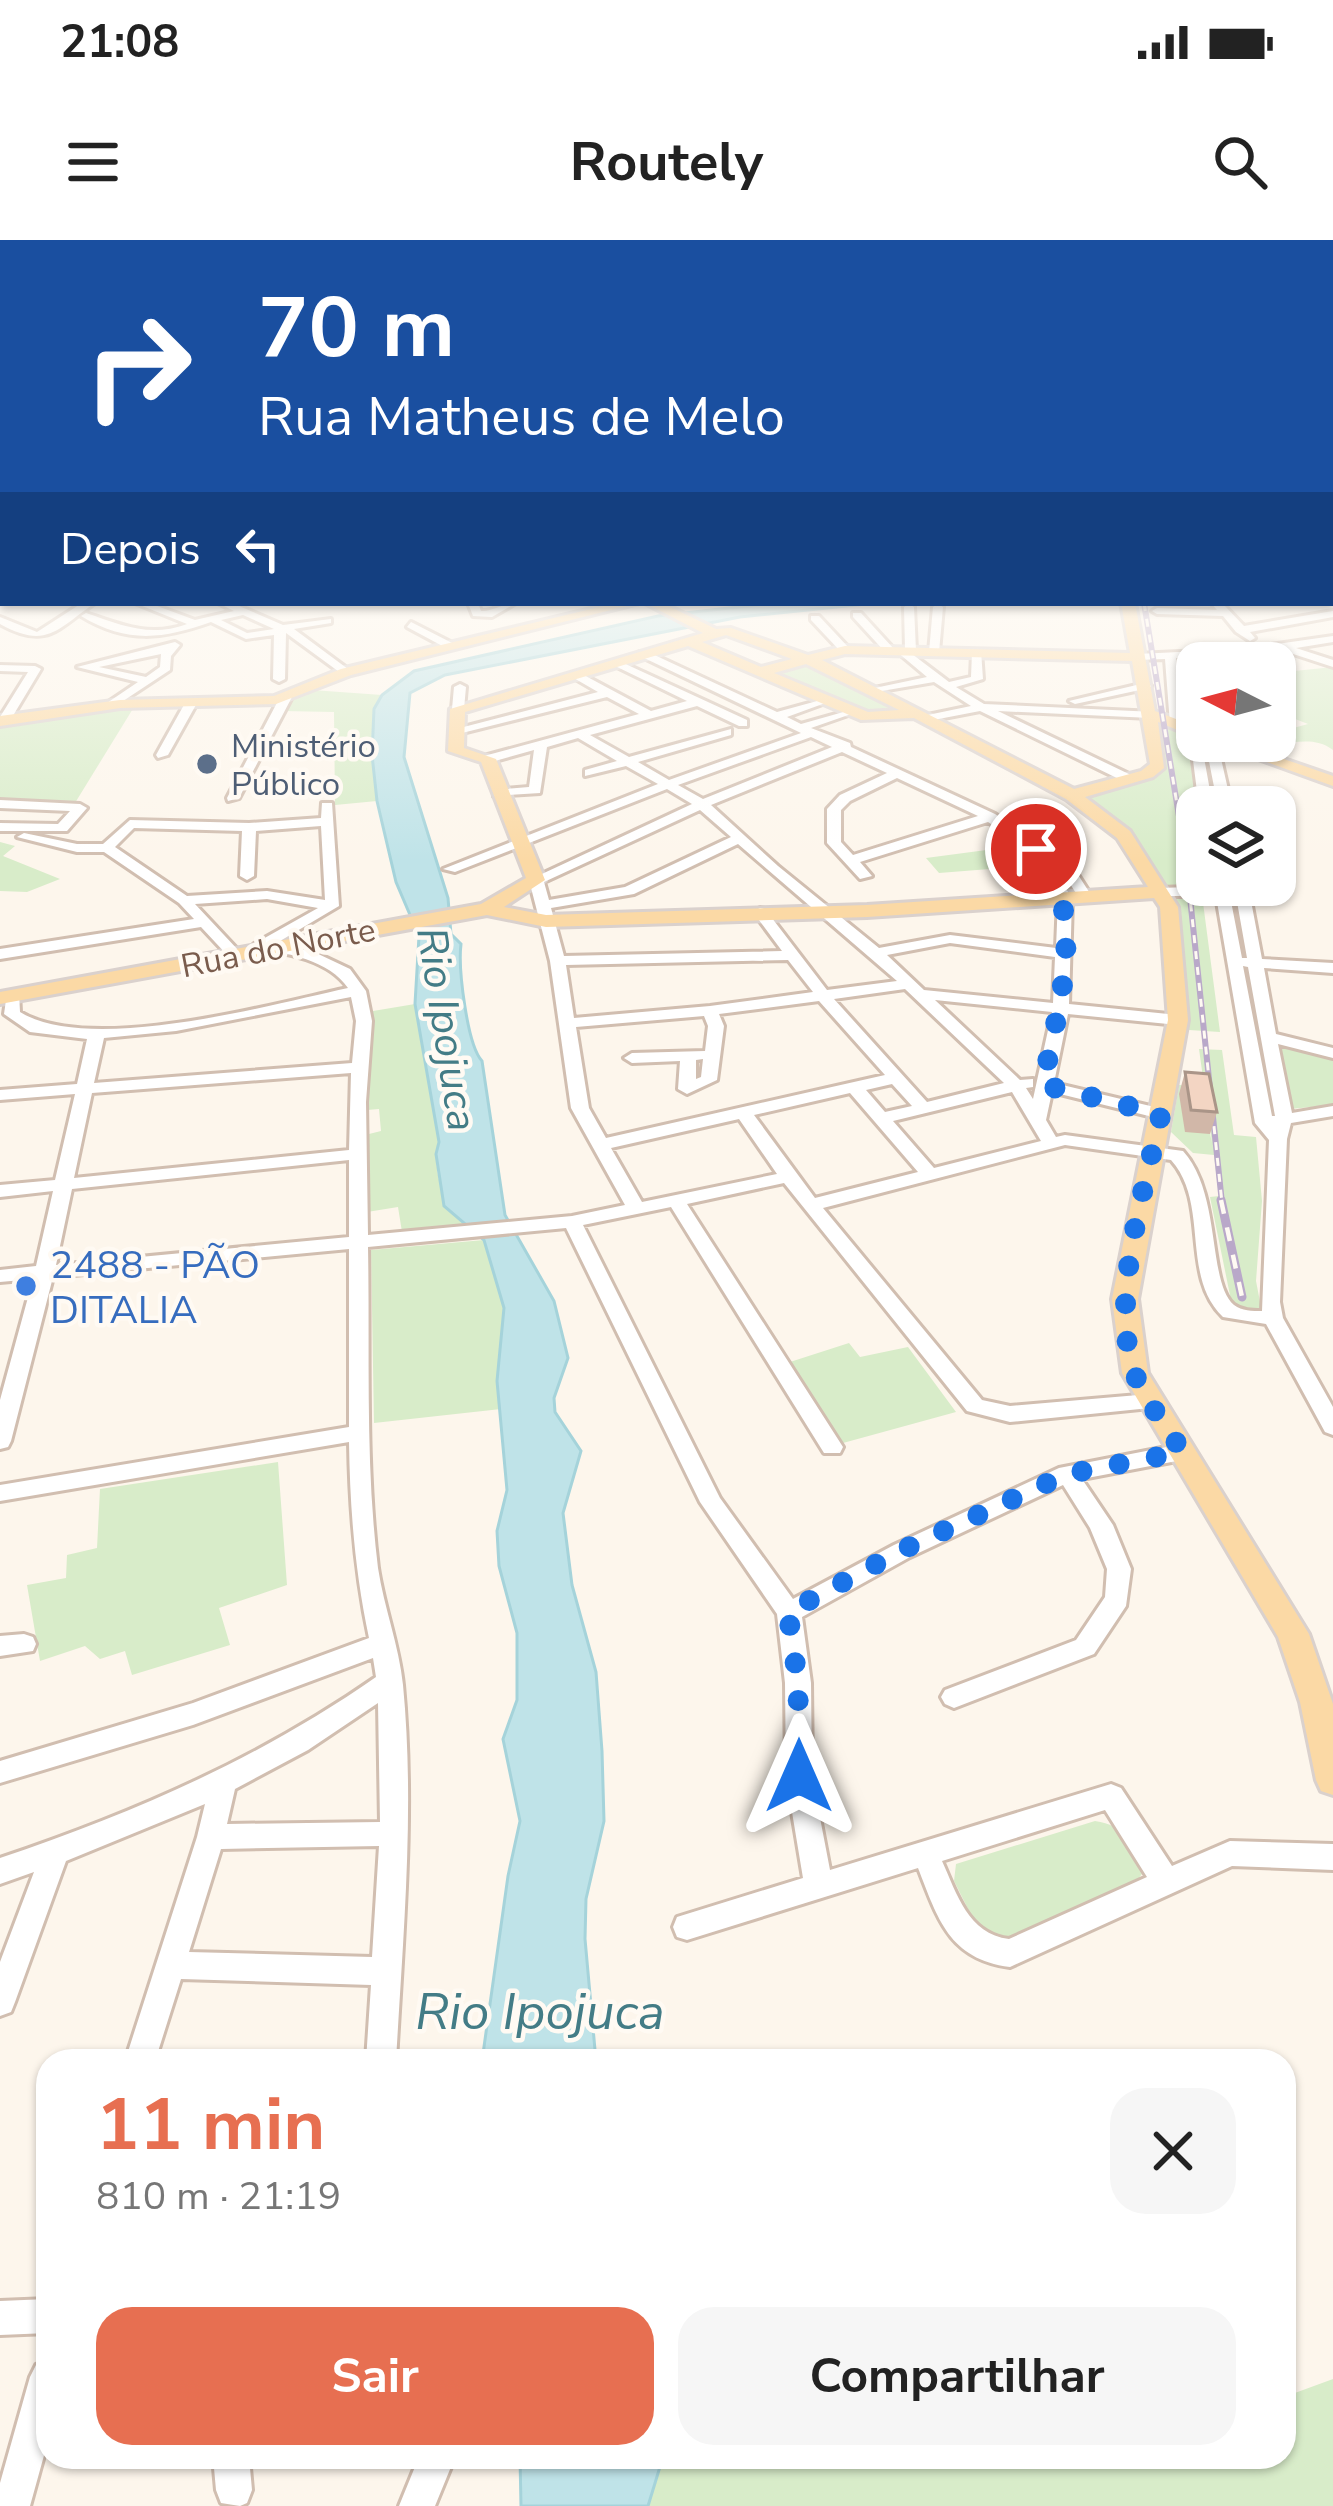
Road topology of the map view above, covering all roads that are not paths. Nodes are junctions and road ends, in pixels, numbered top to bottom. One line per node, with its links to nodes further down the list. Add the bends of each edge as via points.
1 (170, 650): 29 (street, via 167,666); 29 (street, via 83,667)
2 (292, 650): 20 (street)
3 (314, 650): 15 (street)
4 (440, 650): 24 (main road)
5 (660, 650): 14 (main road)
6 (708, 650): 25 (main road)
7 (782, 650): 19 (main road)
8 (844, 650): 10 (main road); 19 (main road)
9 (1135, 650): 16 (main road)
10 (901, 651): 12 (main road); 30 (street)
11 (1296, 651): 22 (street)
12 (934, 652): 13 (main road)
13 (976, 653): 16 (main road); 30 (street, via 977,679)
14 (644, 654): 21 (main road); 28 (street)
15 (325, 657): 20 (street); 24 (street)
16 (1136, 657): 17 (street); 31 (main road)
17 (1170, 657): 18 (street); 51 (street)
18 (1176, 657)
19 (811, 659): 25 (main road); 34 (main road)
20 (296, 660): 27 (street)
21 (615, 663): 26 (main road); 33 (street)
22 (1331, 664)
23 (0, 668): 49 (street, via 35,669)
24 (346, 672): 36 (main road)
25 (760, 672): 37 (main road)
26 (576, 675): 35 (street); 43 (main road)
27 (279, 679)
28 (695, 679): 33 (street); 45 (street)
29 (146, 680): 40 (street)
30 (939, 682): 34 (street); 42 (street)
31 (1145, 686): 41 (street); 46 (main road)
32 (460, 687): 43 (street)
33 (667, 687): 38 (street)
34 (874, 691): 48 (main road)
35 (608, 693): 47 (street); 53 (street)
36 (286, 697): 39 (main road); 78 (street)
37 (824, 700): 44 (main road); 45 (street)
38 (697, 702): 47 (street); 50 (street)
39 (191, 703): 40 (main road); 61 (street)
40 (110, 705): 49 (main road)
41 (1049, 706): 42 (street); 46 (street)
42 (981, 707): 48 (street); 55 (street)
43 (458, 709): 53 (main road)
44 (850, 711): 48 (main road); 52 (street)
45 (775, 714): 50 (street); 52 (street)
46 (1151, 714): 51 (main road); 71 (main road, via 1156,768)
47 (649, 715): 56 (street)
48 (921, 716): 77 (main road)
49 (3, 720)
50 (743, 723): 54 (street)
51 (1176, 724)
52 (809, 729): 59 (street); 60 (street)
53 (458, 730): 62 (main road, via 456,751)
54 (727, 732): 60 (street); 63 (street)
55 (1035, 732): 57 (street); 71 (street)
56 (580, 734): 58 (street); 63 (street)
57 (1077, 734)
58 (541, 745): 62 (street); 76 (street, via 536,788)
59 (846, 746): 67 (street); 80 (street)
60 (760, 749): 73 (street)
61 (162, 754)
62 (488, 759): 76 (main road)
63 (630, 762): 68 (street); 73 (street)
64 (1198, 762): 69 (street)
65 (1216, 762): 70 (street)
66 (1276, 762): 72 (main road)
67 (898, 772): 81 (street); 88 (street, via 838,802 834,843)
68 (589, 773)
69 (1200, 776): 70 (street); 74 (street)
70 (1218, 777): 75 (street)
71 (1129, 779): 77 (main road)
72 (1333, 781)
73 (668, 785): 80 (street); 86 (street)
74 (1202, 786)
75 (1220, 786)
76 (499, 794): 86 (main road)
77 (1072, 795): 94 (main road, via 1112,821)
78 (232, 798)
79 (0, 804): 83 (street, via 80,808 62,828)
80 (702, 804): 84 (street); 92 (street)
81 (990, 817): 85 (street); 88 (street)
82 (249, 827): 87 (street, via 129,824); 90 (street); 98 (street, via 327,814)
83 (0, 829): 87 (street)
84 (740, 838): 103 (street, via 629,891); 104 (street)
85 (1023, 838): 95 (street, via 1061,860); 96 (street)
86 (519, 845): 89 (street); 92 (main road)
87 (107, 848): 97 (street)
88 (849, 861): 91 (street)
89 (450, 869)
90 (247, 876)
91 (865, 876)
92 (536, 880): 101 (main road, Rua do Norte); 103 (street)
93 (1176, 891): 94 (street)
94 (1160, 892): 95 (main road); 122 (main road, via 1174,934)
95 (1086, 898): 96 (main road)
96 (1064, 899): 104 (main road); 108 (street)
97 (184, 900): 98 (street, via 267,895); 105 (street)
98 (332, 906): 106 (street)
99 (1226, 906): 112 (street)
100 (1245, 906): 113 (street)
101 (487, 909): 103 (main road); 106 (main road, Rua do Norte)
102 (760, 912): 103 (main road); 104 (main road); 110 (street)
103 (544, 913): 111 (street)
104 (826, 913): 107 (street)
105 (206, 922): 106 (street); 109 (street)
106 (252, 950): 116 (street, via 333,964); 117 (main road, Rua do Norte)
107 (876, 953): 108 (street, via 950,939); 115 (street)
108 (1063, 953): 119 (street)
109 (0, 954)
110 (795, 955): 111 (street); 118 (street)
111 (558, 961): 123 (street)
112 (1237, 961): 113 (street); 121 (street)
113 (1257, 963): 114 (street); 124 (street)
114 (1333, 968)
115 (914, 989): 118 (street); 119 (street); 135 (street)
116 (358, 992): 125 (street); 130 (street)
117 (7, 997): 125 (street, Rua do Norte, via 26,1025)
118 (825, 998): 120 (street); 133 (street)
119 (1061, 1008): 122 (street); 134 (street)
120 (710, 1011): 123 (street); 127 (street)
121 (1246, 1016): 124 (street); 131 (street)
122 (1178, 1020): 142 (main road)
123 (567, 1022): 147 (street, via 580,1108)
124 (1268, 1027): 126 (street); 132 (street)
125 (96, 1036): 136 (street)
126 (1333, 1052)
127 (714, 1054): 128 (street); 128 (street, via 709,1080 686,1089)
128 (688, 1057): 129 (street)
129 (632, 1058)
130 (359, 1067): 136 (street); 149 (street)
131 (1255, 1072): 132 (street); 145 (street)
132 (1276, 1074): 145 (street)
133 (895, 1078): 137 (street); 139 (street)
134 (1044, 1082): 135 (street); 142 (street); 144 (street)
135 (1016, 1085): 139 (street); 144 (street)
136 (83, 1088): 138 (street); 152 (street)
137 (855, 1088): 141 (street); 143 (street)
138 (0, 1095)
139 (923, 1108): 143 (street)
140 (1333, 1111): 145 (street)
141 (743, 1112): 147 (street); 151 (street)
142 (1161, 1114): 148 (main road)
143 (882, 1118): 150 (street)
144 (1037, 1121): 146 (street)
145 (1275, 1127): 161 (street)
146 (1051, 1143): 148 (street); 150 (street)
147 (604, 1144): 156 (street)
148 (1153, 1150): 161 (street, via 1178,1155 1192,1173 1225,1309); 162 (main road, via 1125,1299 1135,1373)
149 (359, 1154): 152 (street); 158 (street)
150 (930, 1174): 155 (street)
151 (788, 1177): 154 (street); 155 (street)
152 (62, 1186): 153 (street); 159 (street)
153 (0, 1191)
154 (676, 1201): 156 (street); 166 (street)
155 (811, 1205): 162 (street, via 975,1406 1010,1414)
156 (637, 1209): 157 (street)
157 (572, 1222): 158 (street); 170 (street, via 711,1502)
158 (361, 1243): 159 (street); 164 (street)
159 (44, 1273): 160 (street); 165 (street)
160 (0, 1276)
161 (1273, 1318): 163 (street)
162 (1150, 1400): 167 (main road)
163 (1330, 1418)
164 (359, 1433): 169 (street); 171 (street, via 367,1573)
165 (0, 1441)
166 (832, 1447)
167 (1182, 1452): 168 (street); 175 (main road, via 1293,1634)
168 (1067, 1474): 170 (street); 173 (street, via 1119,1569 1117,1599 1085,1647)
169 (0, 1493)
170 (788, 1612): 184 (street, via 799,1776)
171 (383, 1643): 172 (street); 174 (street, via 156,1728)
172 (390, 1681): 176 (street, via 328,1727); 177 (street)
173 (954, 1697)
174 (0, 1772)
175 (1333, 1780)
176 (222, 1786): 178 (street); 179 (street)
177 (394, 1834): 178 (street); 187 (street)
178 (212, 1837): 186 (street)
179 (55, 1853): 182 (street); 188 (street)
180 (926, 1855): 183 (street, via 1111,1796); 183 (street, via 965,1940 992,1954 1010,1953); 184 (street)
181 (1333, 1857): 183 (street, via 1248,1850)
182 (0, 1871)
183 (1165, 1880)
184 (819, 1888): 185 (street)
185 (687, 1927)
186 (169, 1965): 187 (street); 189 (street)
187 (384, 1971): 190 (street)
188 (0, 2002)
189 (144, 2049)
190 (381, 2049)
191 (36, 2316): 192 (street)
192 (0, 2318)
193 (36, 2420): 195 (street)
194 (431, 2469): 196 (street)
195 (12, 2506)
196 (417, 2506)

